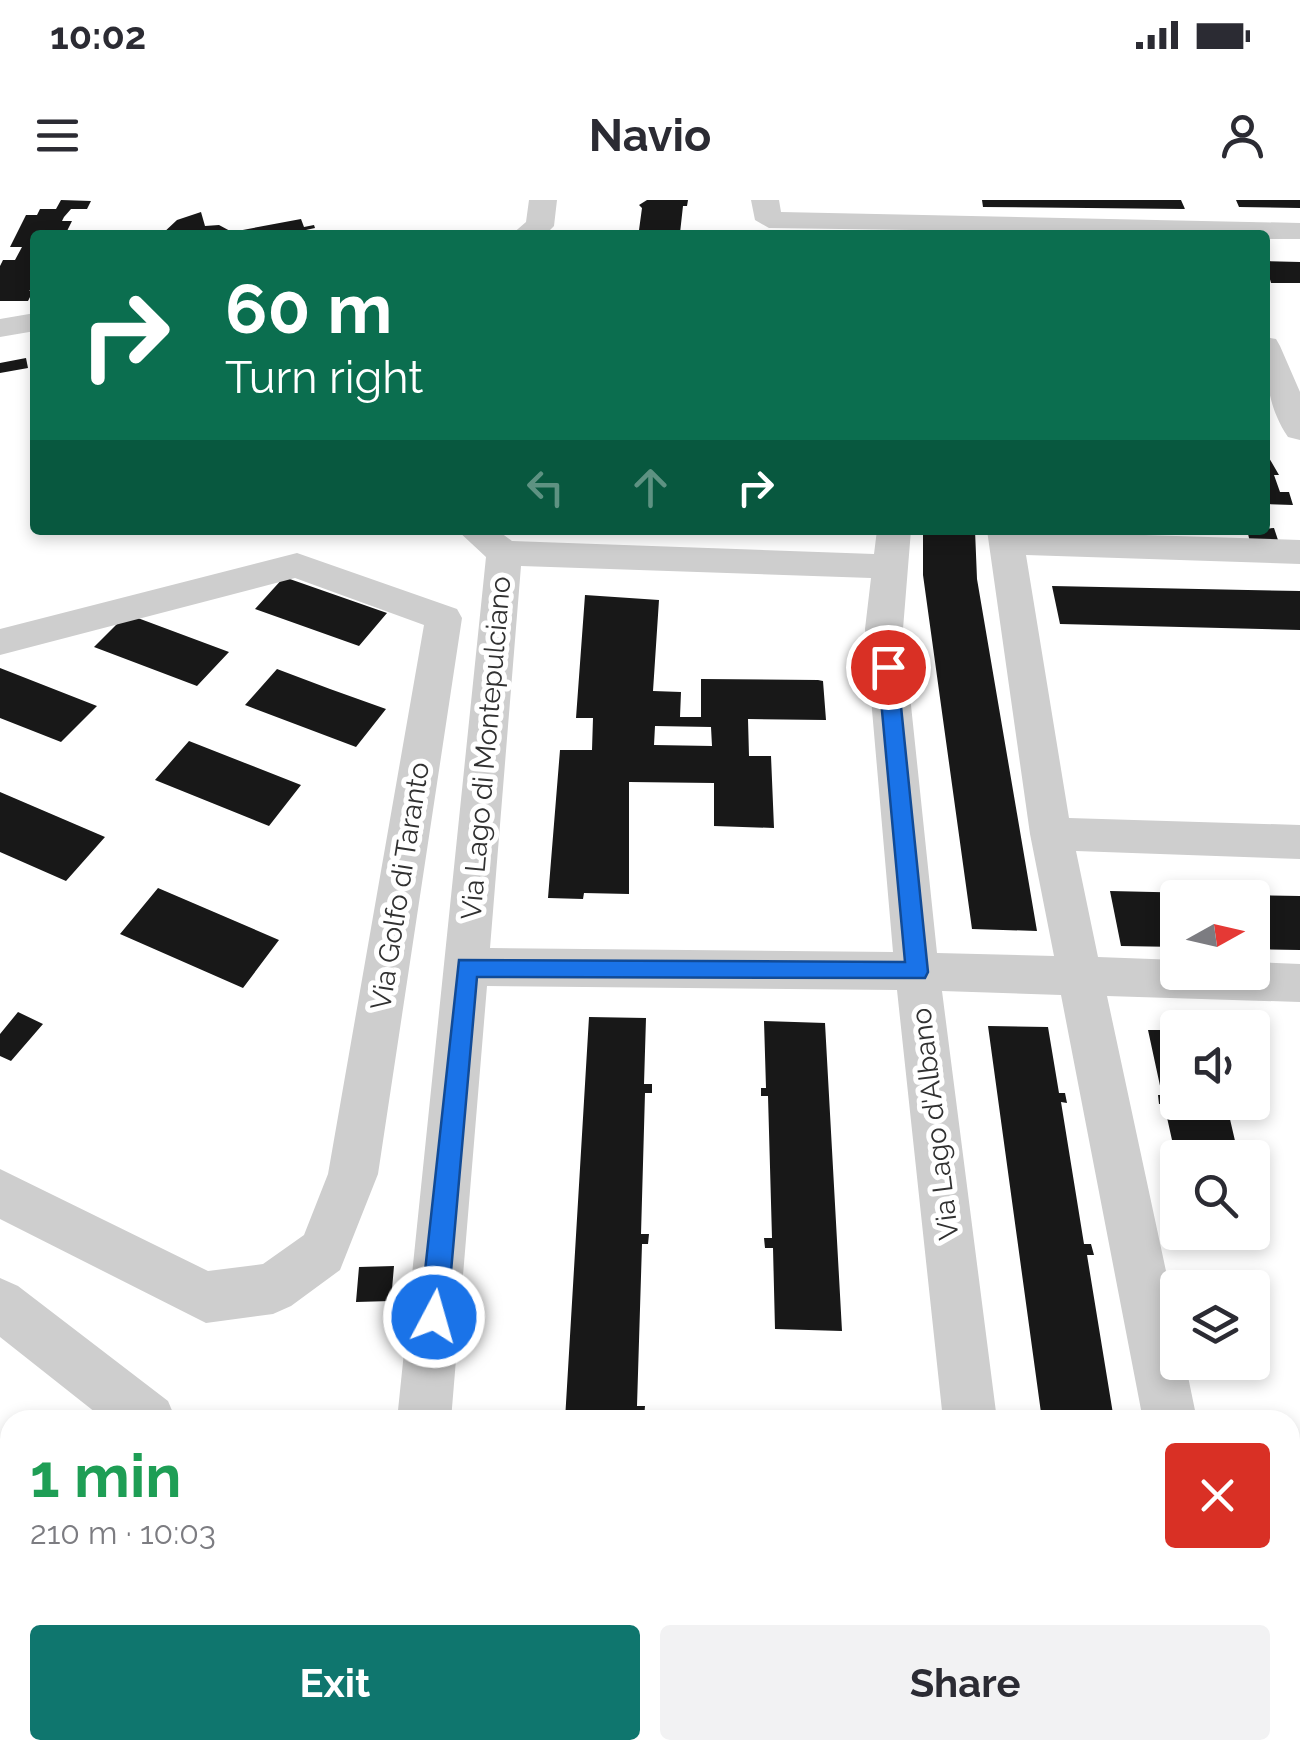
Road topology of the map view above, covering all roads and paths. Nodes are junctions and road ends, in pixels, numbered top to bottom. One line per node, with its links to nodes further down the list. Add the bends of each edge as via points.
1 (543, 200): 5 (street, via 540,226)
2 (1206, 200): 7 (street)
3 (767, 210): 4 (street)
4 (898, 220): 6 (street)
5 (533, 230)
6 (974, 230)
7 (1218, 230)
8 (1270, 231): 9 (street)
9 (1300, 231)
10 (30, 323): 11 (street)
11 (0, 328)
12 (1270, 358): 13 (street)
13 (1300, 430)
14 (1005, 537): 17 (street); 19 (street)
15 (489, 542): 16 (street, Via Lago di Montepulciano); 21 (street, Via Lago di Montepulciano)
16 (894, 549): 22 (street, Via Lago d'Albano, via 884,629)
17 (1300, 552)
18 (0, 642): 25 (street, Via Golfo di Taranto, via 297,564 444,618 353,1174 322,1252 273,1288 206,1297)
19 (1051, 834): 20 (street); 23 (street)
20 (1300, 842)
21 (467, 967): 22 (street); 28 (street, Via Lago di Montepulciano)
22 (917, 972): 23 (street); 29 (street, Via Lago d'Albano)
23 (1078, 975): 24 (street); 30 (street)
24 (1300, 982)
25 (0, 1193)
26 (0, 1304): 27 (street)
27 (136, 1410)
28 (425, 1410)
29 (969, 1410)
30 (1168, 1410)

